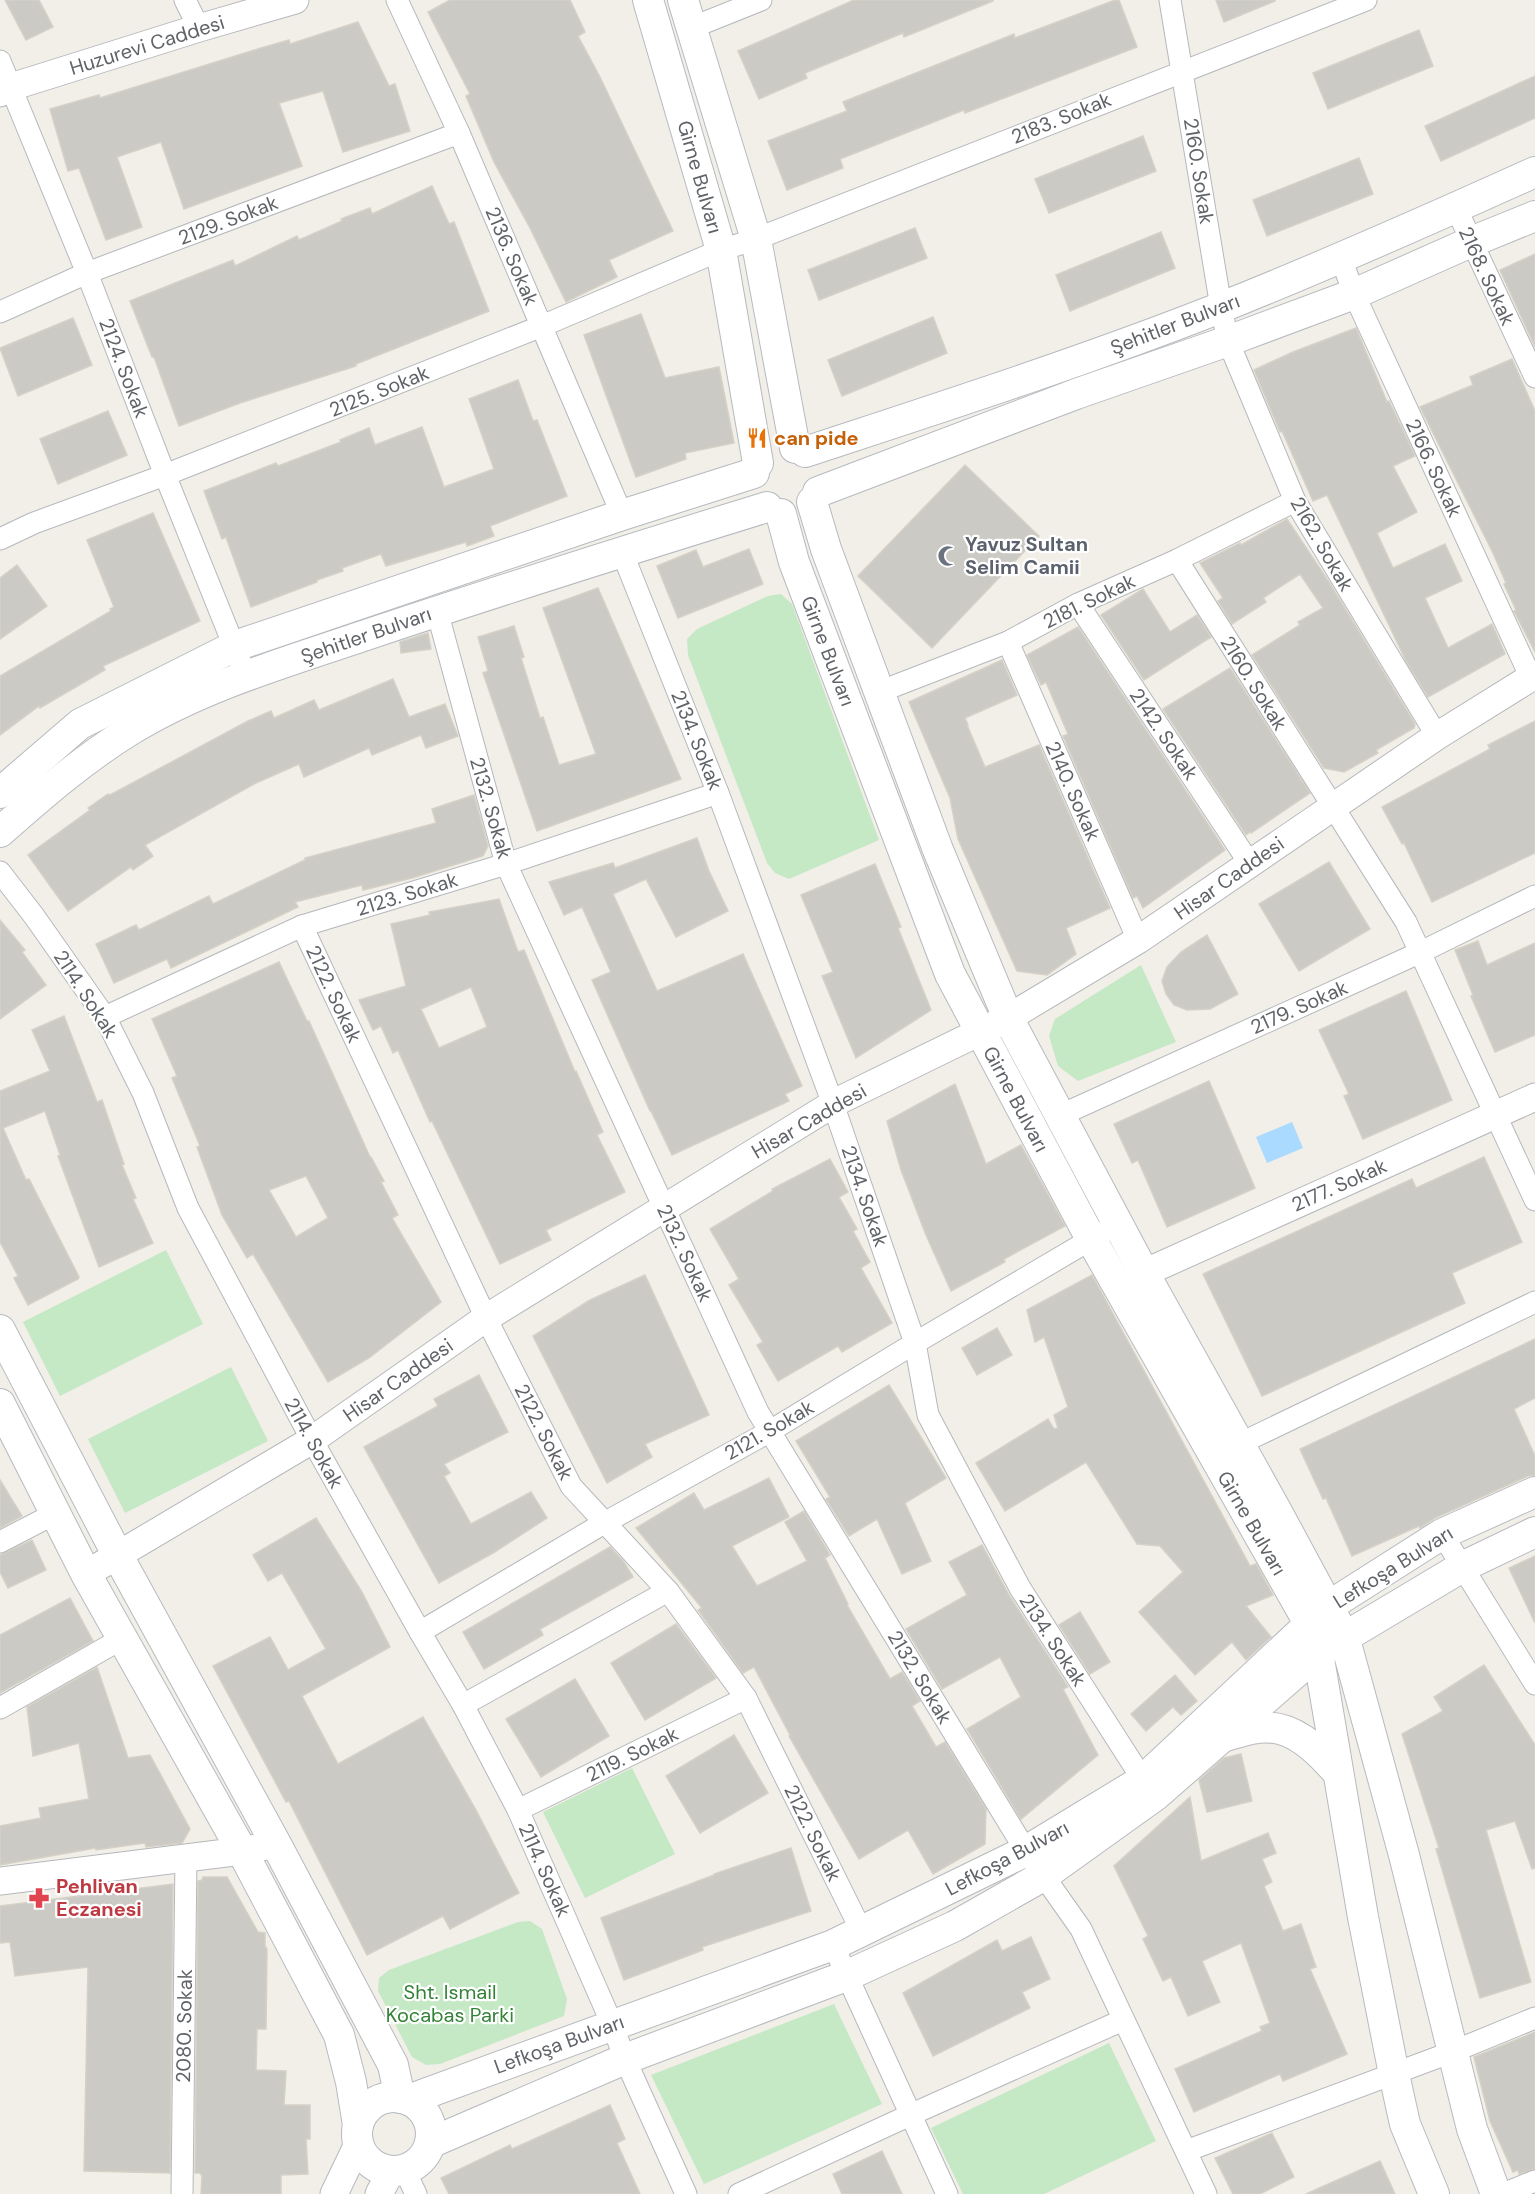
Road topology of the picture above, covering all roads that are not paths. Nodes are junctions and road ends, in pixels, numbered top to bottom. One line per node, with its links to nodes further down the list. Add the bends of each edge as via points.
1 (185, 0): 9 (street)
2 (295, 0): 9 (street, Huzurevi Caddesi)
3 (397, 0): 14 (street, 2136. Sokak)
4 (648, 0): 20 (main road, Girne Bulvarı)
5 (683, 0): 10 (main road, Girne Bulvarı)
6 (761, 0): 10 (street)
7 (1170, 0): 12 (street, 2160. Sokak)
8 (1366, 0): 12 (street, 2183. Sokak)
9 (199, 28): 13 (street, Huzurevi Caddesi)
10 (691, 28): 18 (main road, Girne Bulvarı)
11 (0, 61): 13 (street, 2124. Sokak)
12 (1183, 70): 18 (street, 2183. Sokak); 24 (street, 2160. Sokak)
13 (6, 90): 22 (street, 2124. Sokak)
14 (459, 133): 22 (street, 2129. Sokak); 26 (street, 2136. Sokak)
15 (1535, 172): 16 (main road, Şehitler Bulvarı)
16 (1456, 208): 19 (street, 2168. Sokak); 21 (main road, Şehitler Bulvarı)
17 (1535, 216): 19 (main road, Şehitler Bulvarı)
18 (756, 239): 20 (street, 2125. Sokak); 29 (main road, Girne Bulvarı)
19 (1471, 242): 23 (main road, Şehitler Bulvarı); 28 (street, 2168. Sokak)
20 (722, 250): 26 (street, 2125. Sokak); 30 (main road, Girne Bulvarı)
21 (1341, 258): 23 (street, 2166. Sokak); 24 (main road, Şehitler Bulvarı)
22 (87, 273): 25 (street, 2129. Sokak); 31 (street, 2124. Sokak)
23 (1354, 294): 27 (main road, Şehitler Bulvarı); 44 (street, 2166. Sokak)
24 (1221, 307): 27 (street, 2160. Sokak); 29 (main road, Şehitler Bulvarı, via 1064,366)
25 (0, 312)
26 (542, 326): 31 (street, 2125. Sokak); 35 (street, 2136. Sokak)
27 (1228, 341): 32 (main road, Şehitler Bulvarı, via 1076,394); 33 (street, 2162. Sokak)
28 (1535, 377)
29 (800, 450): 30 (main road, Şehitler Bulvarı, via 774,449); 32 (main road, via 814,460 819,470)
30 (756, 468): 34 (main road, via 756,494); 35 (main road, Şehitler Bulvarı)
31 (165, 475): 36 (street, 2125. Sokak); 42 (street, 2124. Sokak)
32 (815, 497): 34 (main road, Şehitler Bulvarı, via 803,510 792,514); 45 (main road, Girne Bulvarı, via 826,549)
33 (1295, 501): 38 (street, 2181. Sokak); 46 (street, 2162. Sokak)
34 (774, 511): 37 (main road, Şehitler Bulvarı); 60 (main road, Girne Bulvarı, via 951,974)
35 (622, 515): 42 (main road, Şehitler Bulvarı)
36 (0, 539)
37 (622, 552): 40 (main road, Şehitler Bulvarı); 48 (street, 2134. Sokak)
38 (1177, 560): 39 (street, 2181. Sokak); 49 (street, 2160. Sokak)
39 (1078, 604): 41 (street, 2181. Sokak); 52 (street, 2142. Sokak)
40 (437, 611): 43 (main road, Şehitler Bulvarı); 51 (street, 2132. Sokak)
41 (1008, 642): 45 (street, 2181. Sokak); 56 (street, 2140. Sokak)
42 (235, 646): 43 (street, 2124. Sokak); 47 (main road, Şehitler Bulvarı, via 80,724)
43 (246, 676): 50 (main road, Şehitler Bulvarı, via 129,731 59,780)
44 (1533, 676): 46 (street, Hisar Caddesi)
45 (879, 692): 59 (main road, Girne Bulvarı)
46 (1437, 736): 49 (street, Hisar Caddesi)
47 (0, 793)
48 (718, 793): 51 (street, 2123. Sokak); 62 (street, 2134. Sokak)
49 (1332, 806): 52 (street, Hisar Caddesi); 57 (street, 2160. Sokak, via 1406,922)
50 (0, 832)
51 (506, 864): 55 (street, 2123. Sokak); 66 (street, 2132. Sokak)
52 (1250, 864): 56 (street, Hisar Caddesi)
53 (0, 872): 58 (street, 2114. Sokak)
54 (1535, 896): 57 (street, 2179. Sokak)
55 (302, 926): 58 (street, 2123. Sokak); 71 (street, 2122. Sokak)
56 (1138, 940): 59 (street, Hisar Caddesi)
57 (1420, 952): 63 (street, 2160. Sokak); 64 (street, 2179. Sokak)
58 (105, 1017): 76 (street, 2114. Sokak, via 143,1093 188,1208)
59 (1008, 1018): 60 (street, Hisar Caddesi); 64 (main road, Girne Bulvarı)
60 (980, 1031): 62 (street, Hisar Caddesi); 68 (main road, Girne Bulvarı)
61 (1535, 1097): 63 (street, 2177. Sokak)
62 (833, 1104): 66 (street, Hisar Caddesi); 73 (street, 2134. Sokak)
63 (1497, 1114): 65 (street, 2160. Sokak); 69 (street, 2177. Sokak)
64 (1061, 1115): 67 (main road, Girne Bulvarı)
65 (1535, 1200)
66 (664, 1209): 71 (street, Hisar Caddesi); 75 (street, 2132. Sokak)
67 (1117, 1224): 68 (street, 2121. Sokak); 69 (main road, Girne Bulvarı)
68 (1091, 1239): 73 (street, 2121. Sokak); 88 (main road, Girne Bulvarı)
69 (1144, 1274): 77 (main road, Girne Bulvarı)
70 (1535, 1302): 77 (street)
71 (486, 1318): 76 (street, Hisar Caddesi); 80 (street, 2122. Sokak, via 571,1486)
72 (0, 1330): 84 (main road)
73 (915, 1343): 75 (street, 2121. Sokak); 99 (street, 2134. Sokak, via 928,1415 1020,1588)
74 (0, 1404): 79 (main road)
75 (770, 1431): 80 (street, 2121. Sokak); 103 (street, 2132. Sokak)
76 (312, 1440): 84 (street, Hisar Caddesi); 89 (street, 2114. Sokak)
77 (1239, 1444): 88 (main road, Girne Bulvarı)
78 (1535, 1492): 81 (main road, Lefkoşa Bulvarı)
79 (56, 1513): 83 (street); 86 (main road)
80 (604, 1523): 87 (street, 2122. Sokak); 89 (street, 2121. Sokak)
81 (1442, 1533): 85 (street); 88 (main road, Lefkoşa Bulvarı)
82 (1535, 1533): 85 (main road, Lefkoşa Bulvarı)
83 (0, 1542)
84 (118, 1556): 86 (street, Hisar Caddesi); 101 (main road)
85 (1461, 1567): 90 (main road, Lefkoşa Bulvarı); 93 (street)
86 (86, 1574): 91 (main road)
87 (668, 1591): 94 (street, 2122. Sokak); 95 (street)
88 (1319, 1615): 90 (main road, Girne Bulvarı); 92 (main road, Girne Bulvarı); 99 (main road, Lefkoşa Bulvarı)
89 (420, 1632): 95 (street, 2114. Sokak)
90 (1344, 1636): 92 (main road, Lefkoşa Bulvarı); 113 (main road, Girne Bulvarı, via 1404,1855)
91 (123, 1638): 96 (street); 102 (main road)
92 (1318, 1653): 97 (main road, Lefkoşa Bulvarı); 98 (main road, Girne Bulvarı)
93 (1535, 1684)
94 (746, 1698): 100 (street, 2119. Sokak); 107 (street, 2122. Sokak)
95 (463, 1705): 100 (street, 2114. Sokak)
96 (0, 1708)
97 (1223, 1737): 98 (main road, via 1261,1727 1287,1731 1306,1740); 105 (main road, Lefkoşa Bulvarı, via 1156,1795)
98 (1338, 1773): 115 (main road, Girne Bulvarı)
99 (1143, 1780): 103 (main road, Lefkoşa Bulvarı)
100 (518, 1810): 112 (street, 2114. Sokak)
101 (276, 1844): 102 (street); 116 (main road, via 393,2065)
102 (242, 1851): 104 (street); 118 (main road, via 339,2035)
103 (1026, 1851): 105 (street, 2132. Sokak); 107 (main road, Lefkoşa Bulvarı)
104 (186, 1857): 106 (street); 123 (street, 2080. Sokak)
105 (1043, 1876): 109 (main road, Lefkoşa Bulvarı, via 955,1926); 111 (street, 2132. Sokak, via 1081,1929)
106 (0, 1881)
107 (862, 1932): 108 (main road, Lefkoşa Bulvarı)
108 (832, 1945): 109 (street); 112 (main road, Lefkoşa Bulvarı)
109 (846, 1976): 114 (main road, Lefkoşa Bulvarı); 117 (street)
110 (1535, 2018): 113 (street)
111 (1123, 2020): 117 (street); 120 (street, 2132. Sokak)
112 (612, 2024): 114 (street, 2114. Sokak); 116 (main road, Lefkoşa Bulvarı)
113 (1452, 2052): 115 (street); 130 (main road, Girne Bulvarı, via 1472,2129)
114 (625, 2059): 119 (main road, Lefkoşa Bulvarı); 125 (street, 2114. Sokak)
115 (1394, 2074): 120 (street); 129 (main road, Girne Bulvarı, via 1405,2124)
116 (404, 2099): 118 (main road, via 385,2098 376,2102 362,2116); 119 (main road, via 421,2108 428,2118)
117 (910, 2115): 126 (street); 127 (street)
118 (358, 2134): 122 (main road, via 369,2161); 124 (street)
119 (430, 2143): 122 (main road, via 424,2155)
120 (1186, 2151): 128 (street, 2132. Sokak)
121 (1535, 2181): 131 (street)
122 (397, 2182)
123 (182, 2194)
124 (334, 2194)
125 (686, 2194)
126 (739, 2194)
127 (947, 2194)
128 (1206, 2194)
129 (1434, 2194)
130 (1496, 2194)
131 (1503, 2194)

